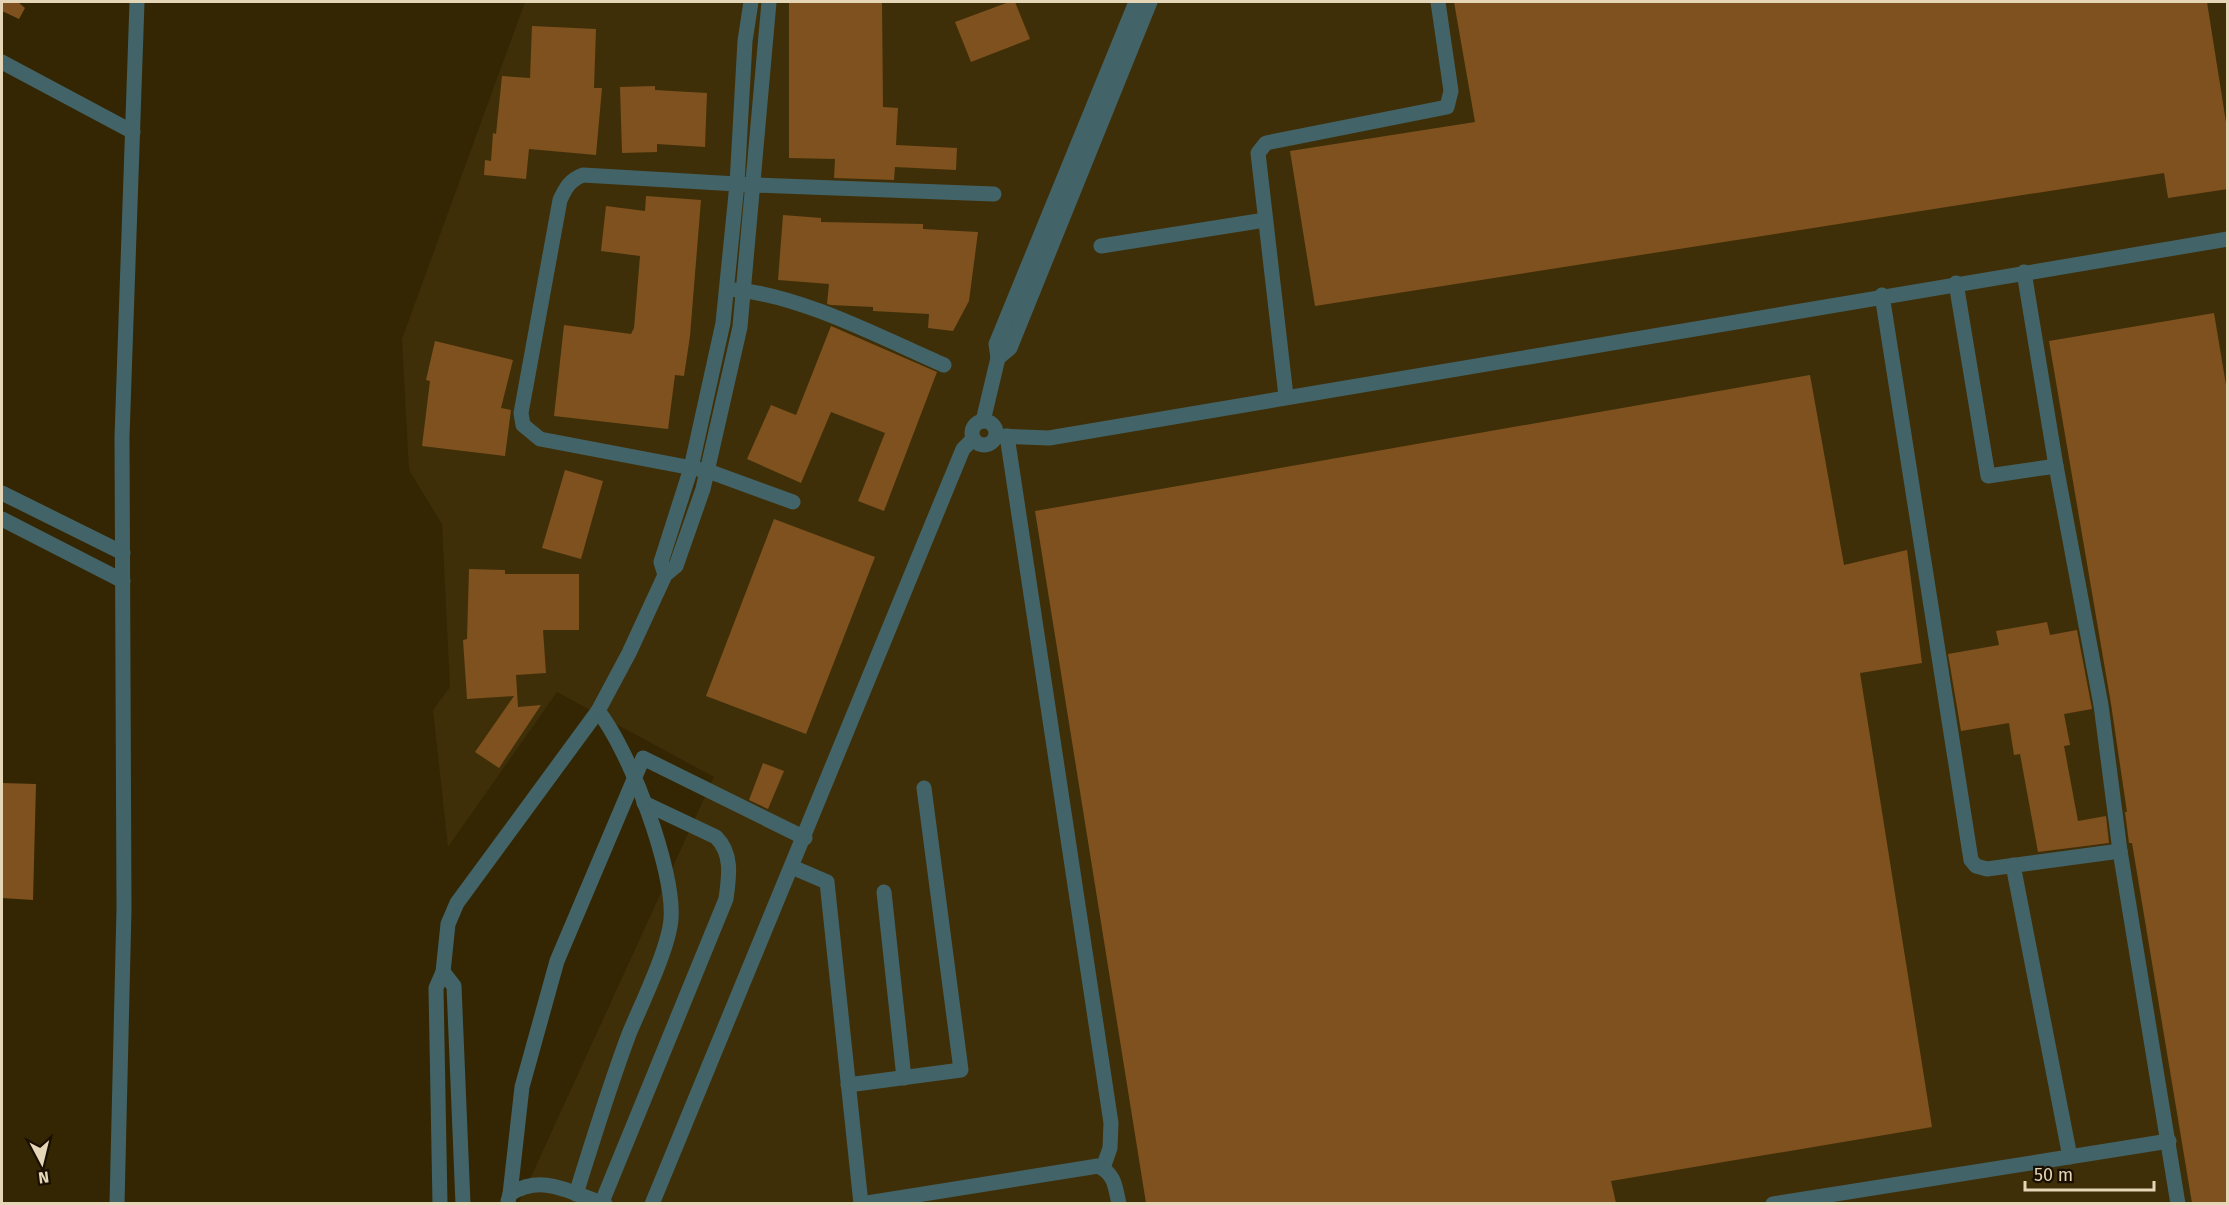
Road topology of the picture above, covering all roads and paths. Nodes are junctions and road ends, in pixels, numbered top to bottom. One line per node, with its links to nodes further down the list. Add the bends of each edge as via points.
1 (137, 2): 8 (street)
2 (751, 2): 9 (street)
3 (769, 2): 10 (street)
4 (1136, 2): 20 (street, via 996,344)
5 (1150, 2): 20 (street, via 1010,348)
6 (1438, 2): 12 (street, via 1451,91 1447,107 1266,143 1258,153)
7 (2, 62): 8 (street)
8 (133, 132): 32 (street, via 122,437)
9 (737, 184): 10 (street); 17 (street); 27 (street, via 583,174 566,186 560,200 522,413 523,425 540,439)
10 (754, 185): 11 (street); 18 (street)
11 (994, 194)
12 (1265, 220): 14 (street); 22 (street)
13 (2228, 239): 15 (street)
14 (1101, 246)
15 (2024, 272): 16 (street); 26 (street)
16 (1956, 283): 19 (street); 26 (street, via 1988,476)
17 (726, 289): 18 (street); 27 (street, via 714,370)
18 (744, 291): 21 (street, via 817,311); 28 (street, via 740,327)
19 (1882, 295): 22 (street); 41 (street, via 1971,860 1976,867 1987,869)
20 (998, 358): 23 (street)
21 (944, 365)
22 (1286, 396): 24 (street, via 1049,438)
23 (983, 421): 24 (street); 25 (street, via 973,427)
24 (1002, 436): 25 (street, via 987,445); 49 (street, via 1111,1123 1110,1148)
25 (973, 439): 39 (street, via 963,449)
26 (2056, 466): 40 (street, via 2102,705)
27 (691, 468): 28 (street); 33 (street, via 661,562)
28 (708, 471): 30 (street); 33 (street, via 676,566)
29 (2, 493): 32 (street)
30 (794, 502)
31 (2, 519): 34 (street)
32 (123, 553): 34 (street)
33 (664, 575): 35 (street)
34 (123, 580): 52 (street, via 124,909)
35 (598, 711): 36 (street, via 612,728); 44 (street, via 457,903 448,924)
36 (634, 776): 38 (street); 39 (street, via 643,758); 51 (street, via 557,961 522,1086)
37 (924, 788): 45 (street, via 961,1070)
38 (644, 803): 50 (street, via 669,885 671,922 612,1078); 55 (street, via 716,837 728,855 729,873 726,899)
39 (804, 838): 42 (street)
40 (2120, 850): 41 (street); 47 (street)
41 (2013, 865): 48 (street)
42 (792, 867): 46 (street, via 827,882); 56 (street)
43 (884, 892): 45 (street)
44 (443, 972): 53 (street, via 436,988); 54 (street, via 454,986)
45 (904, 1078): 46 (street)
46 (848, 1085): 57 (street)
47 (2169, 1141): 48 (street); 60 (street)
48 (2070, 1157): 59 (street)
49 (1103, 1168): 57 (street); 58 (street, via 1109,1170)
50 (576, 1194): 51 (street, via 540,1182 522,1186); 55 (street)
51 (508, 1198)
52 (117, 1203)
53 (440, 1203)
54 (463, 1203)
55 (603, 1203)
56 (652, 1203)
57 (861, 1203)
58 (1119, 1203)
59 (1773, 1203)
60 (2178, 1203)

